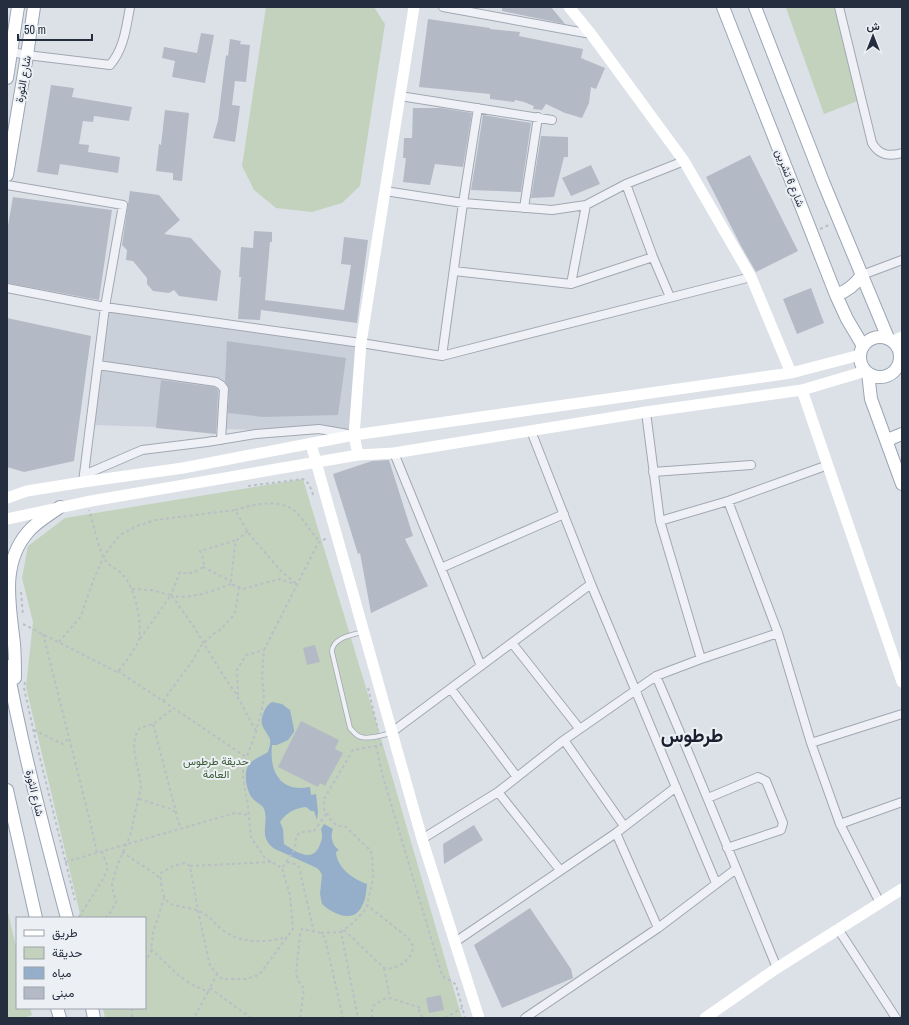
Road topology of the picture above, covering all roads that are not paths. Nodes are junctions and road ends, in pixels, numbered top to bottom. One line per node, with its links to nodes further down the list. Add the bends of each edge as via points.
1 (18, 7): 11 (main road, شارع الثورة)
2 (34, 7): 12 (main road, شارع الثورة)
3 (130, 7): 12 (street, via 122,45 110,65)
4 (414, 7): 14 (main road)
5 (443, 7): 10 (street)
6 (569, 7): 10 (main road)
7 (723, 7): 34 (main road, شارع 6 تشرين)
8 (754, 7): 30 (main road)
9 (839, 7): 18 (street, via 872,143 882,154 889,156)
10 (592, 34): 19 (main road)
11 (9, 51): 12 (street); 13 (main road, شارع الثورة)
12 (27, 55): 20 (main road, شارع الثورة)
13 (7, 78)
14 (400, 96): 15 (street); 23 (main road)
15 (478, 108): 16 (street); 24 (street)
16 (538, 117): 17 (street); 26 (street)
17 (552, 120)
18 (902, 153)
19 (684, 161): 21 (street); 31 (main road)
20 (7, 175)
21 (626, 184): 25 (street); 27 (street)
22 (7, 185): 36 (street, via 123,205)
23 (385, 191): 24 (street); 38 (main road)
24 (463, 203): 26 (street); 29 (street)
25 (586, 205): 26 (street, via 552,210); 32 (street)
26 (524, 208)
27 (653, 258): 32 (street); 35 (street)
28 (902, 260): 30 (street)
29 (454, 271): 32 (street); 40 (street)
30 (862, 275): 34 (main road, via 854,286); 37 (main road)
31 (751, 277): 35 (street); 44 (main road)
32 (571, 284)
33 (7, 288): 36 (street)
34 (836, 295): 39 (main road, شارع 6 تشرين)
35 (670, 297): 40 (street)
36 (105, 307): 38 (street); 42 (street)
37 (894, 339): 39 (main road, via 874,338 867,341); 41 (main road, via 900,353)
38 (361, 343): 40 (street); 50 (main road)
39 (861, 350): 43 (main road, via 862,366); 44 (main road)
40 (442, 356)
41 (900, 361): 43 (main road, via 890,374 885,376 873,376); 45 (main road)
42 (98, 365): 51 (street, via 221,384 224,389); 60 (street)
43 (867, 372): 46 (main road); 52 (main road, via 871,399)
44 (791, 373): 50 (main road)
45 (902, 378)
46 (802, 390): 47 (main road); 58 (main road)
47 (646, 412): 48 (main road); 59 (street)
48 (531, 431): 54 (main road); 65 (street)
49 (902, 434): 52 (main road)
50 (354, 435): 51 (street, via 319,429 256,434); 53 (main road); 55 (main road)
51 (221, 440): 60 (street, via 142,450)
52 (887, 442): 61 (main road)
53 (311, 444): 56 (main road); 60 (main road, via 183,468)
54 (394, 453): 55 (main road); 68 (street)
55 (358, 455): 56 (main road)
56 (315, 463): 64 (main road); 70 (main road)
57 (751, 466): 59 (street)
58 (828, 466): 63 (street); 77 (main road)
59 (653, 472): 67 (street)
60 (83, 478): 62 (main road)
61 (902, 484)
62 (7, 498)
63 (728, 501): 67 (street); 71 (street)
64 (60, 508): 66 (main road); 80 (main road, via 28,532 12,562 8,582 14,645)
65 (564, 514): 68 (street); 69 (street)
66 (7, 519)
67 (660, 521): 73 (street)
68 (441, 568): 75 (street)
69 (591, 584): 72 (street); 79 (street)
70 (363, 631): 83 (main road); 83 (lane, via 335,642 332,647 350,728 361,737)
71 (778, 633): 73 (street); 85 (street)
72 (512, 643): 75 (street); 82 (street)
73 (701, 659): 76 (street)
74 (7, 666): 80 (main road, شارع الثورة)
75 (481, 666): 78 (street)
76 (656, 676): 79 (street); 90 (street)
77 (902, 682)
78 (450, 689): 83 (street); 86 (street)
79 (636, 690): 82 (street); 87 (street)
80 (13, 697): 104 (main road, شارع الثورة, via 50,855)
81 (902, 714): 85 (street)
82 (579, 728): 84 (street)
83 (392, 732): 96 (main road)
84 (564, 740): 86 (street); 94 (street)
85 (811, 742): 93 (street)
86 (517, 777): 89 (street)
87 (676, 787): 94 (street); 100 (street)
88 (7, 790): 92 (main road)
89 (498, 792): 96 (street); 99 (street)
90 (708, 798): 97 (street); 97 (street, via 758,777 762,778 766,781 783,823 781,830)
91 (902, 802): 93 (street)
92 (8, 804): 103 (main road)
93 (840, 824): 102 (street)
94 (624, 826): 95 (street)
95 (616, 833): 99 (street); 105 (street)
96 (422, 839): 107 (main road)
97 (727, 848): 98 (street)
98 (736, 869): 100 (street); 108 (street)
99 (560, 870): 107 (street)
100 (716, 883): 105 (street)
101 (902, 889): 102 (main road)
102 (880, 903): 106 (main road)
103 (36, 917)
104 (75, 917)
105 (658, 928): 110 (street)
106 (838, 929): 108 (main road); 112 (street)
107 (455, 942): 109 (main road)
108 (777, 968): 111 (main road)
109 (479, 1018)
110 (525, 1018)
111 (705, 1018)
112 (896, 1018)

